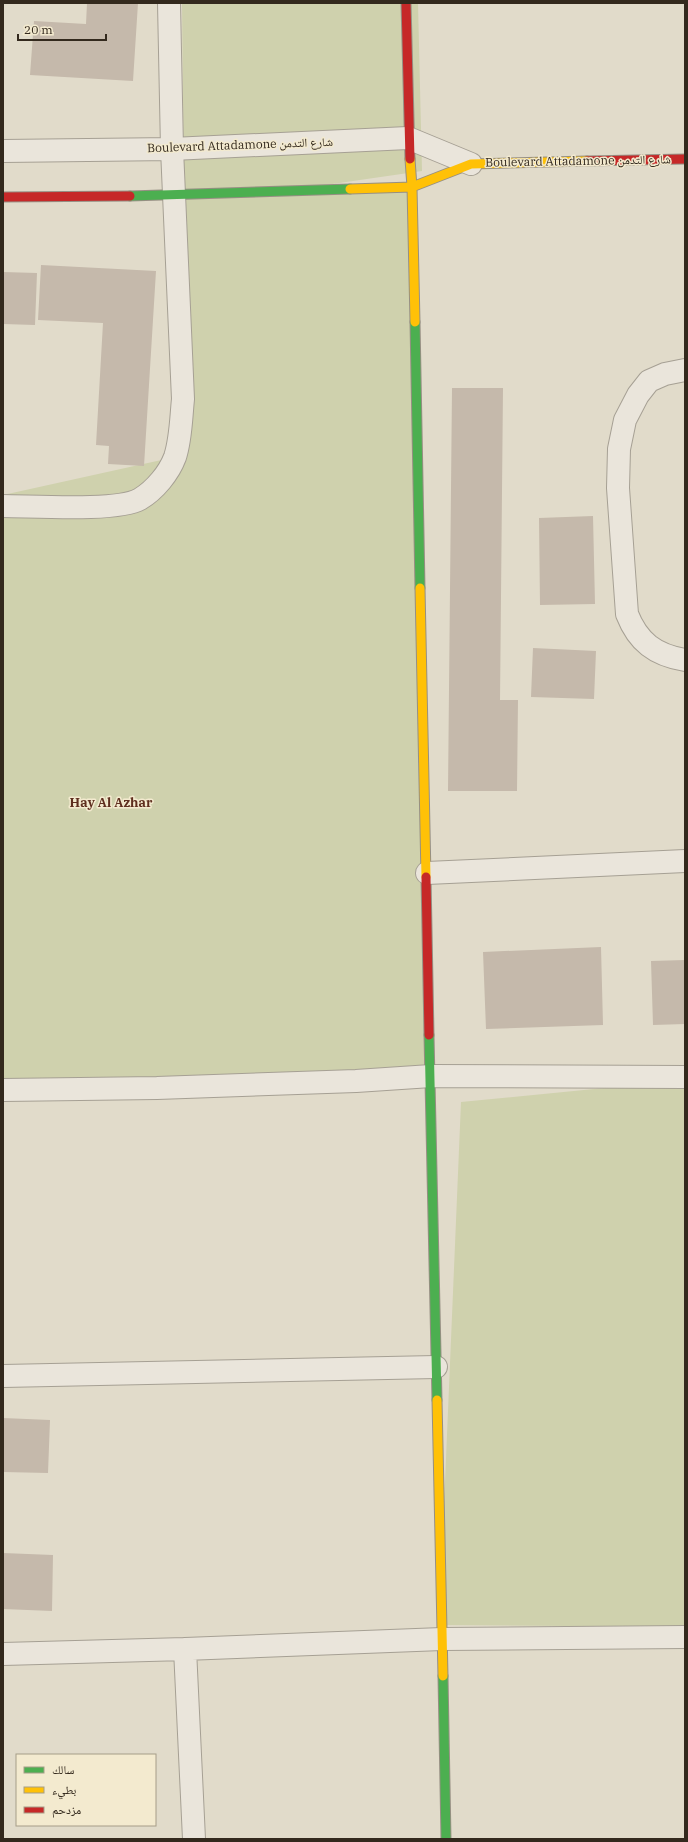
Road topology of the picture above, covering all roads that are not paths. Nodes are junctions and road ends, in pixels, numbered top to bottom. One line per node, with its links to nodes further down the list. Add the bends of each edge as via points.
1 (169, 3): 4 (street)
2 (406, 3): 3 (street)
3 (408, 138): 4 (street, Boulevard Attadamone شارع التدمن); 7 (street, Boulevard Attadamone شارع التدمن); 8 (street)
4 (172, 149): 5 (street, Boulevard Attadamone شارع التدمن); 9 (street)
5 (3, 151)
6 (685, 159): 7 (street, Boulevard Attadamone شارع التدمن)
7 (471, 164): 8 (street, Boulevard Attadamone شارع التدمن)
8 (412, 187): 9 (street, Boulevard Attadamone شارع التدمن); 15 (street)
9 (174, 195): 10 (street, Boulevard Attadamone شارع التدمن); 12 (street, via 183,399 178,443 166,473 154,488 139,499 122,505)
10 (3, 197)
11 (685, 370): 13 (street, via 665,374 649,381 638,395 626,420 619,449 618,488 627,614 632,627 657,652 667,657)
12 (3, 506)
13 (685, 660)
14 (685, 861): 15 (street)
15 (426, 873): 16 (street)
16 (431, 1076): 17 (street); 18 (street, via 156,1088); 19 (street)
17 (685, 1077)
18 (3, 1090)
19 (436, 1367): 20 (street); 22 (street)
20 (3, 1376)
21 (685, 1636): 22 (street)
22 (442, 1640): 23 (street); 26 (street)
23 (185, 1649): 24 (street); 25 (street)
24 (3, 1654)
25 (194, 1839)
26 (446, 1839)

